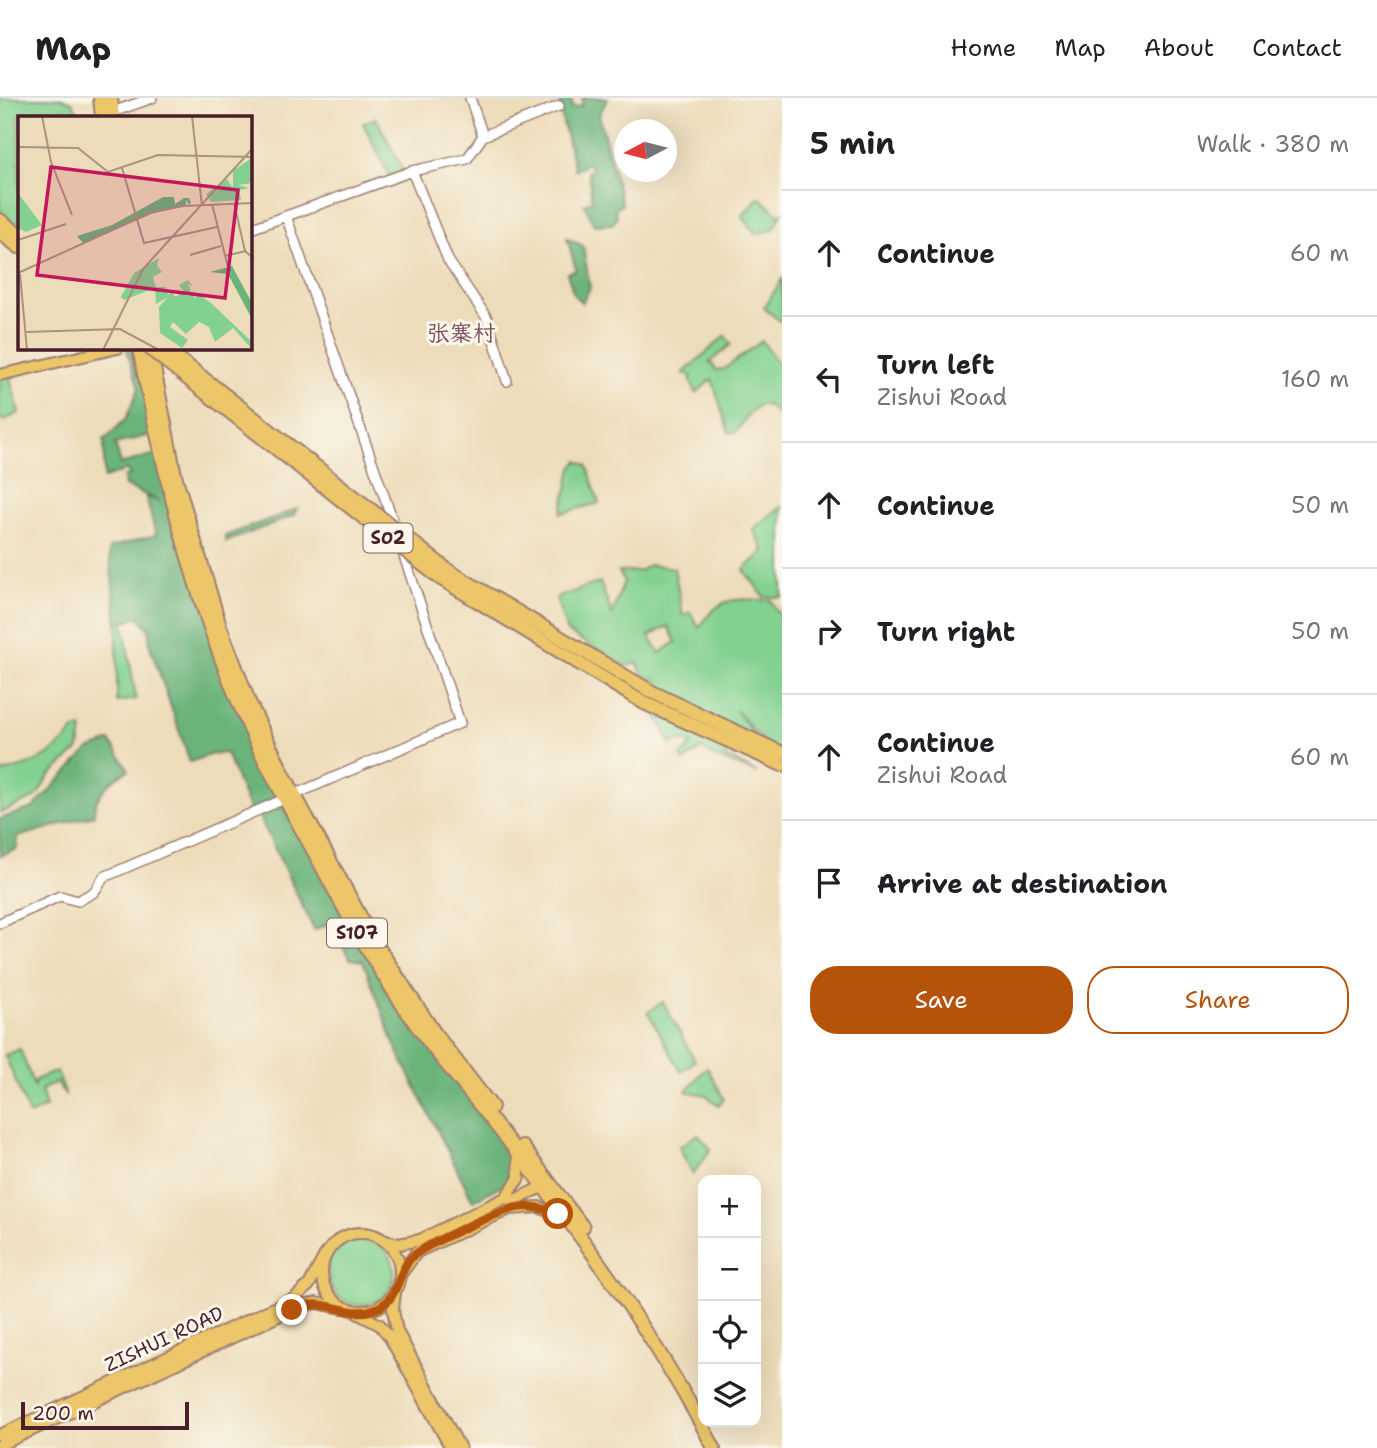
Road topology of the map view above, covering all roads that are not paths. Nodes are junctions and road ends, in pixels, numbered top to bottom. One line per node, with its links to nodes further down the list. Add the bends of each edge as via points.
1 (100, 98): 6 (highway)
2 (111, 98): 6 (highway)
3 (152, 98): 6 (street)
4 (470, 98): 7 (street)
5 (559, 106): 7 (street)
6 (108, 116)
7 (483, 136): 8 (street, via 467,159)
8 (412, 171): 9 (street); 23 (street, via 448,260 487,318)
9 (286, 216): 11 (street); 26 (street, via 460,723)
10 (0, 220): 13 (highway)
11 (252, 228)
12 (0, 233): 14 (highway)
13 (18, 233)
14 (18, 246)
15 (77, 350): 21 (main road)
16 (109, 350): 22 (main road)
17 (139, 350): 26 (highway, S107, via 164,478 210,629 240,707)
18 (149, 350): 26 (highway, S107, via 175,475 220,626)
19 (152, 350): 25 (highway, S02, bridge, via 441,579 644,703)
20 (168, 350): 24 (highway, S02, bridge, via 449,571 652,692)
21 (0, 368)
22 (0, 375)
23 (507, 381)
24 (782, 753)
25 (782, 765)
26 (290, 797): 27 (street, via 104,877 94,892 78,901 61,896); 28 (highway, S107, via 362,943 427,1040); 29 (highway, S107, via 372,938 436,1035)
27 (0, 923)
28 (518, 1154): 29 (highway, S107); 30 (main road, via 519,1178)
29 (546, 1185): 30 (main road); 31 (highway, S107); 38 (highway, S107, via 652,1324)
30 (510, 1203): 31 (main road, via 538,1207); 32 (main road, via 413,1242); 34 (main road, via 423,1248)
31 (565, 1218): 44 (highway, S107, via 645,1328)
32 (383, 1240): 33 (main road, via 371,1234 345,1236); 34 (main road, via 393,1249)
33 (325, 1255): 36 (main road, via 321,1277 325,1290); 40 (main road, ZISHUI ROAD, via 309,1285 295,1297)
34 (400, 1275): 35 (main road)
35 (397, 1288): 37 (main road, via 379,1308); 43 (main road, via 393,1310 397,1331)
36 (342, 1308): 37 (main road); 41 (main road, ZISHUI ROAD, via 316,1303 298,1307)
37 (354, 1312): 42 (main road, via 380,1325 389,1336)
38 (698, 1403)
39 (712, 1427): 45 (highway)
40 (0, 1434)
41 (0, 1445)
42 (451, 1448)
43 (460, 1448)
44 (714, 1448)
45 (723, 1448)

